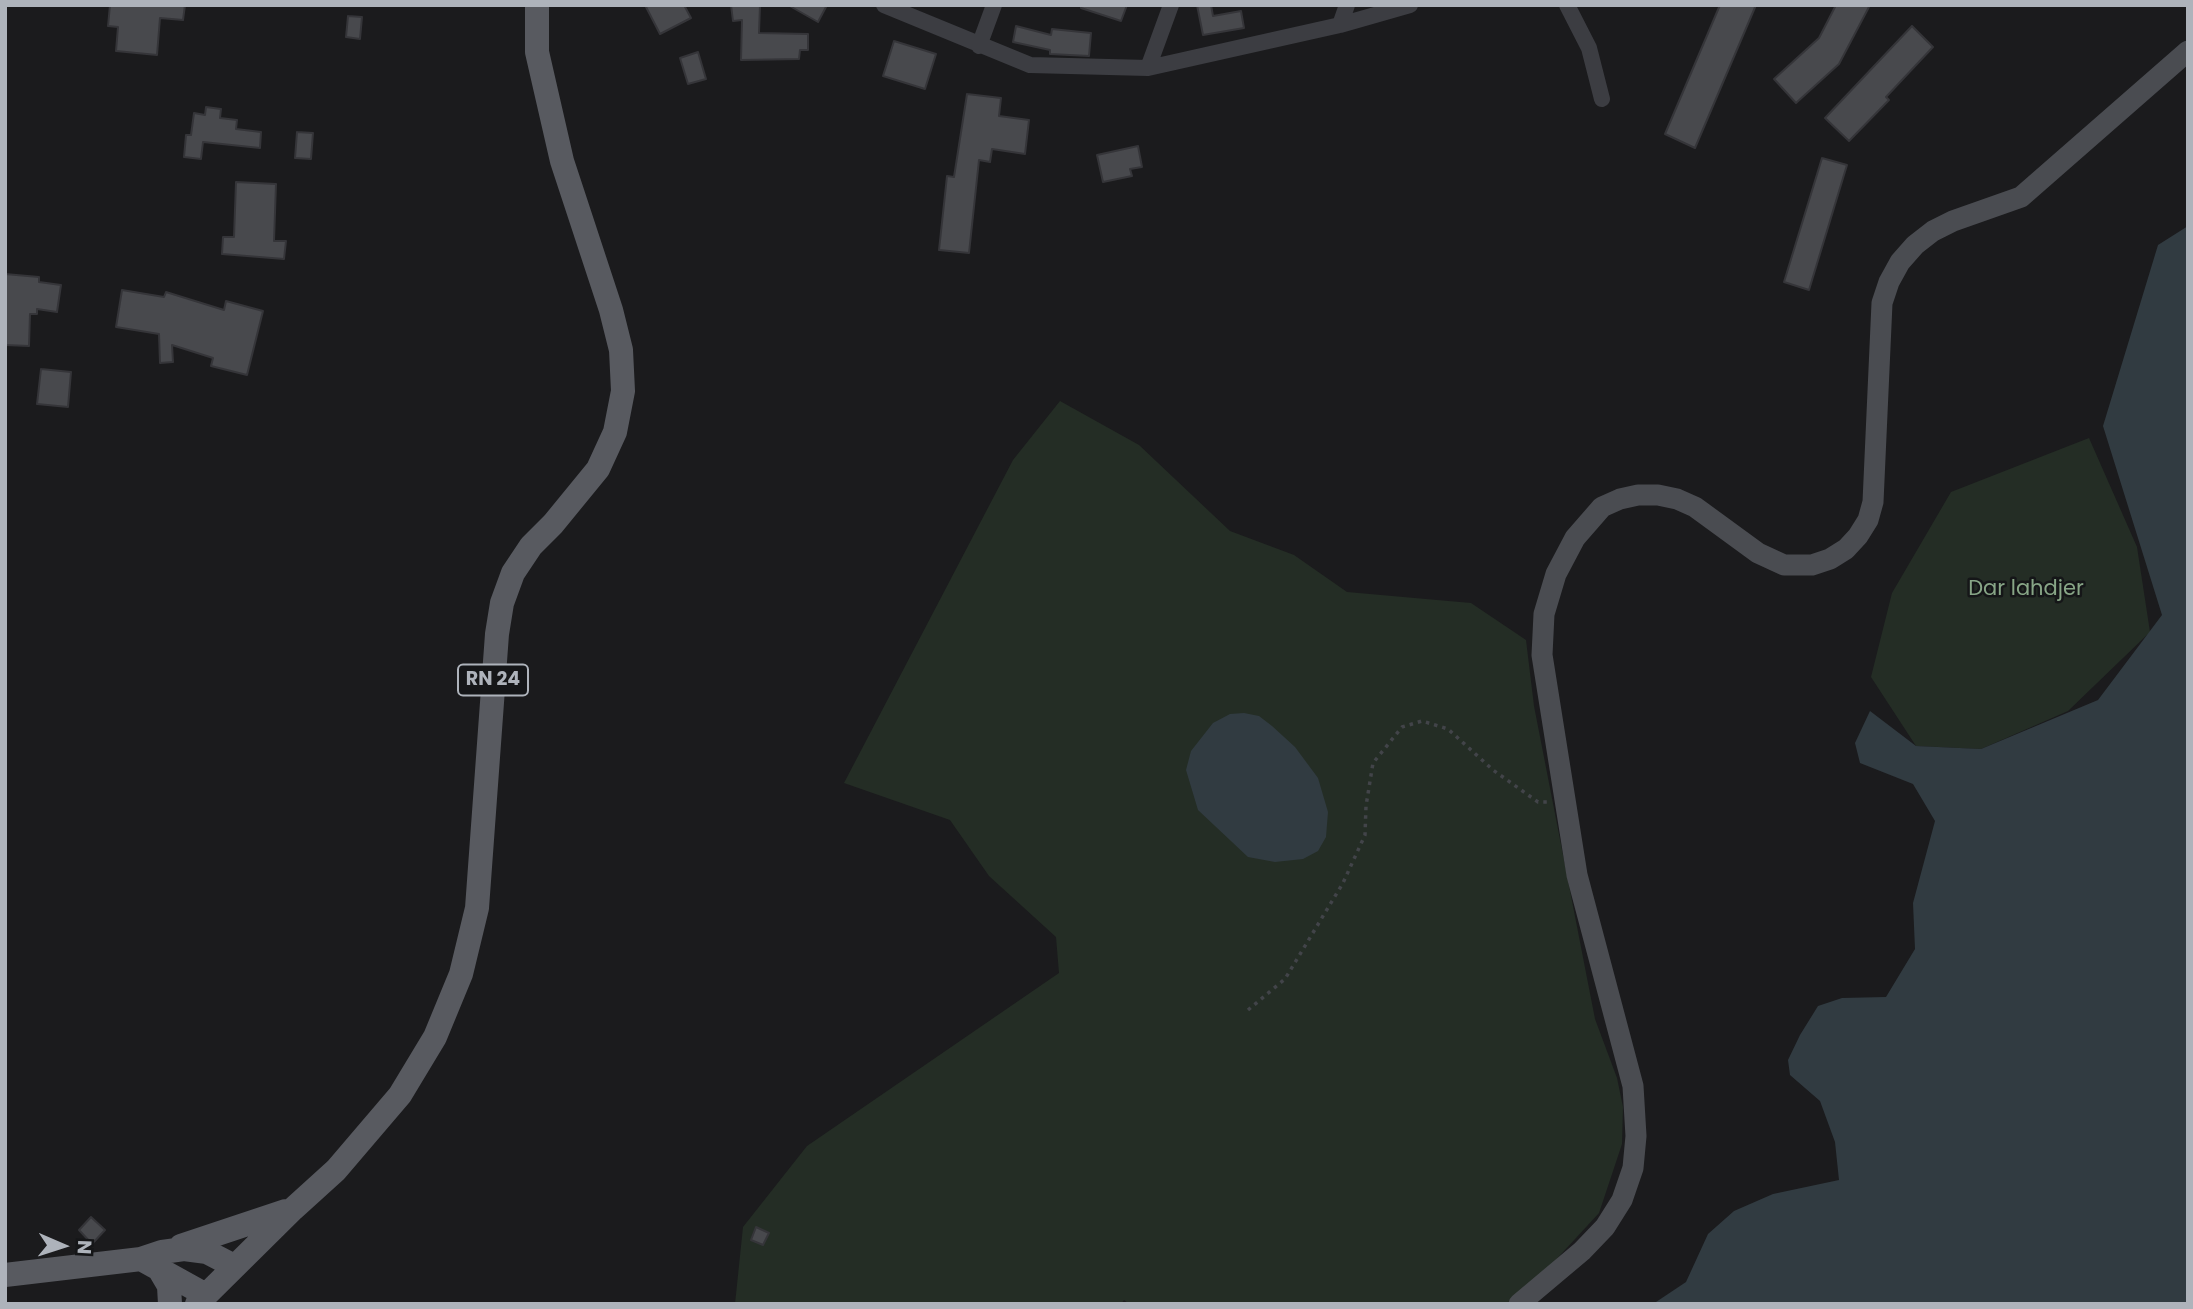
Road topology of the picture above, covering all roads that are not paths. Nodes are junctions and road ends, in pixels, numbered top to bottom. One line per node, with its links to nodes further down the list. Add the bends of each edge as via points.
1 (537, 5): 13 (main road, RN 24, via 537,52 562,161 621,349 623,391 615,432 598,469 513,573 502,603 477,908 461,974 441,1024 400,1095 336,1170)
2 (884, 5): 9 (street)
3 (994, 5): 9 (street)
4 (1171, 5): 11 (street)
5 (1347, 5): 8 (street)
6 (1410, 5): 8 (street)
7 (1567, 5): 12 (street, via 1589,48)
8 (1340, 24): 11 (street)
9 (979, 46): 11 (street, via 1030,65)
10 (2188, 51): 19 (street, via 2021,197 1953,221 1915,245 1900,262 1882,303 1873,502 1868,520 1846,549 1812,565 1784,565 1758,553 1695,507 1658,495 1620,499 1602,507 1575,538 1556,574 1544,614 1542,655 1577,876 1633,1086 1636,1136 1633,1168 1605,1227)
11 (1148, 68)
12 (1602, 99)
13 (293, 1209): 14 (main road); 15 (main road, RN 24)
14 (154, 1260): 15 (main road, via 184,1249 207,1252); 16 (main road); 17 (main road); 18 (main road, via 169,1286)
15 (234, 1266): 17 (main road, RN 24)
16 (5, 1275)
17 (202, 1300)
18 (170, 1304)
19 (1519, 1304)

